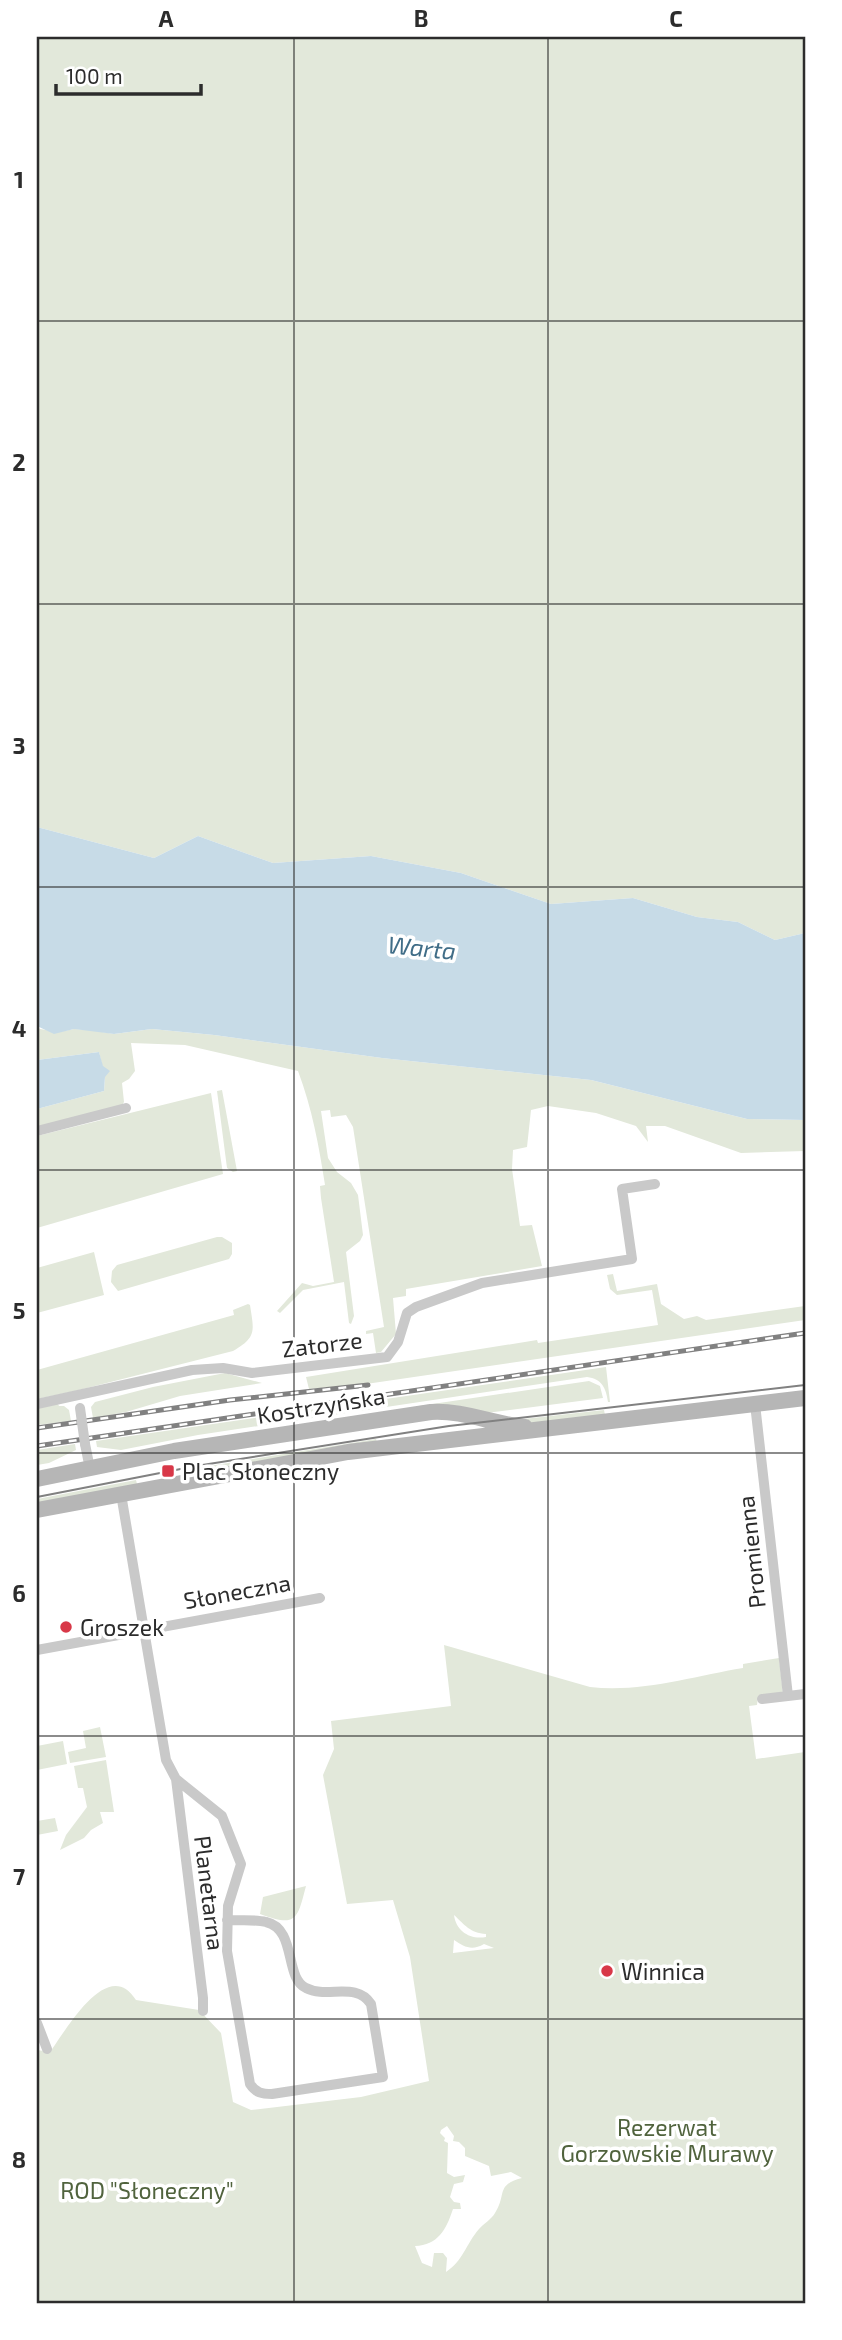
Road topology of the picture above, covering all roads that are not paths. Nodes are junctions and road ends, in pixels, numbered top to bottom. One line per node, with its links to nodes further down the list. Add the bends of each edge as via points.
1 (126, 1108): 2 (street)
2 (37, 1130)
3 (654, 1184): 4 (street, Zatorze, via 622,1189 632,1259 482,1283 416,1307 407,1313 398,1342 387,1357 252,1373 223,1368 192,1370)
4 (79, 1395): 6 (street); 11 (street, bridge)
5 (805, 1398): 7 (main road, Kostrzyńska)
6 (37, 1404)
7 (755, 1404): 9 (main road, Kostrzyńska); 19 (street, Promienna)
8 (415, 1414): 9 (main road, Kostrzyńska, via 449,1412 517,1426); 10 (main road, via 442,1416 449,1427 441,1437); 11 (main road, Kostrzyńska, via 174,1451)
9 (559, 1426): 10 (main road, Kostrzyńska)
10 (413, 1443): 13 (main road, Kostrzyńska)
11 (90, 1469): 12 (main road, Kostrzyńska)
12 (37, 1479)
13 (121, 1494): 14 (main road, Kostrzyńska); 16 (street)
14 (37, 1510)
15 (320, 1598): 16 (street, Słoneczna)
16 (144, 1629): 17 (street, Słoneczna); 21 (street, via 166,1760)
17 (37, 1650)
18 (805, 1694): 19 (street)
19 (788, 1696): 20 (street)
20 (762, 1699)
21 (176, 1779): 22 (street, via 222,1816 232,1836 241,1864); 23 (street, Planetarna)
22 (227, 1920): 22 (street, via 227,1951 254,2090 284,2094 383,2077 367,1997 359,1992 308,1989 299,1983 284,1935 277,1928 267,1922)
23 (203, 2011)
24 (37, 2023): 25 (street)
25 (47, 2049)

